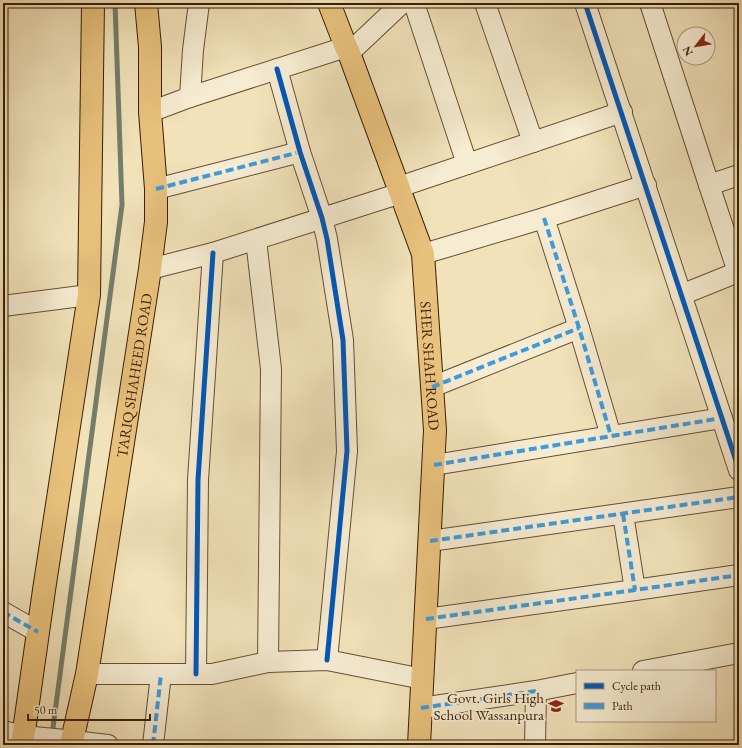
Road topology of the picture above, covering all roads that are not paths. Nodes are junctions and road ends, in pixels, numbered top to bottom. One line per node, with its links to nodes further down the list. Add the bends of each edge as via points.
1 (93, 3): 31 (main road)
2 (146, 3): 13 (main road, TARIQ SHAHEED ROAD, via 150,47)
3 (199, 3): 12 (street)
4 (329, 3): 10 (main road, SHER SHAH ROAD)
5 (402, 3): 10 (street)
6 (414, 3): 17 (street)
7 (485, 3): 15 (street)
8 (585, 3): 14 (street)
9 (650, 3): 20 (street)
10 (347, 50): 11 (street); 22 (main road, SHER SHAH ROAD)
11 (277, 69): 12 (street); 16 (street)
12 (190, 97): 13 (street)
13 (150, 112): 21 (main road, TARIQ SHAHEED ROAD)
14 (622, 112): 15 (street); 19 (street)
15 (533, 142): 17 (street)
16 (300, 152): 21 (street); 23 (street)
17 (468, 164): 22 (street)
18 (739, 175): 20 (street)
19 (646, 185): 24 (street); 30 (street)
20 (709, 185): 29 (street)
21 (156, 189): 28 (main road, TARIQ SHAHEED ROAD, via 156,222)
22 (400, 190): 23 (street); 27 (main road, SHER SHAH ROAD)
23 (322, 218): 25 (street); 48 (street, via 343,340 347,451)
24 (544, 218): 27 (street); 33 (street)
25 (256, 240): 26 (street); 49 (street, via 271,369)
26 (213, 253): 28 (street); 53 (street, via 198,480)
27 (423, 254): 34 (main road, SHER SHAH ROAD)
28 (150, 269): 51 (main road, TARIQ SHAHEED ROAD)
29 (738, 273): 30 (street)
30 (681, 294): 35 (street)
31 (89, 295): 32 (street); 46 (main road)
32 (3, 306)
33 (579, 328): 34 (street); 36 (street)
34 (432, 387): 37 (main road, SHER SHAH ROAD, via 436,430)
35 (722, 418): 36 (street); 38 (street)
36 (611, 436): 37 (street)
37 (434, 465): 41 (main road, SHER SHAH ROAD)
38 (739, 470)
39 (739, 497): 40 (street)
40 (623, 514): 41 (street); 43 (street)
41 (430, 541): 45 (main road, SHER SHAH ROAD)
42 (739, 575): 43 (street)
43 (635, 590): 45 (street)
44 (3, 612): 46 (street)
45 (426, 619): 54 (main road, SHER SHAH ROAD)
46 (38, 632): 58 (main road)
47 (739, 653): 50 (street)
48 (327, 660): 49 (street); 54 (street)
49 (268, 662): 53 (street, via 212,674)
50 (647, 670)
51 (88, 674): 52 (street); 59 (main road, TARIQ SHAHEED ROAD)
52 (161, 674): 53 (street); 61 (street)
53 (196, 674)
54 (423, 679): 57 (main road, SHER SHAH ROAD)
55 (576, 683): 56 (street)
56 (536, 691): 57 (street); 63 (street)
57 (421, 708): 62 (main road, SHER SHAH ROAD)
58 (20, 737): 59 (street)
59 (69, 742): 60 (street)
60 (108, 745)
61 (154, 745)
62 (419, 745)
63 (535, 745)

